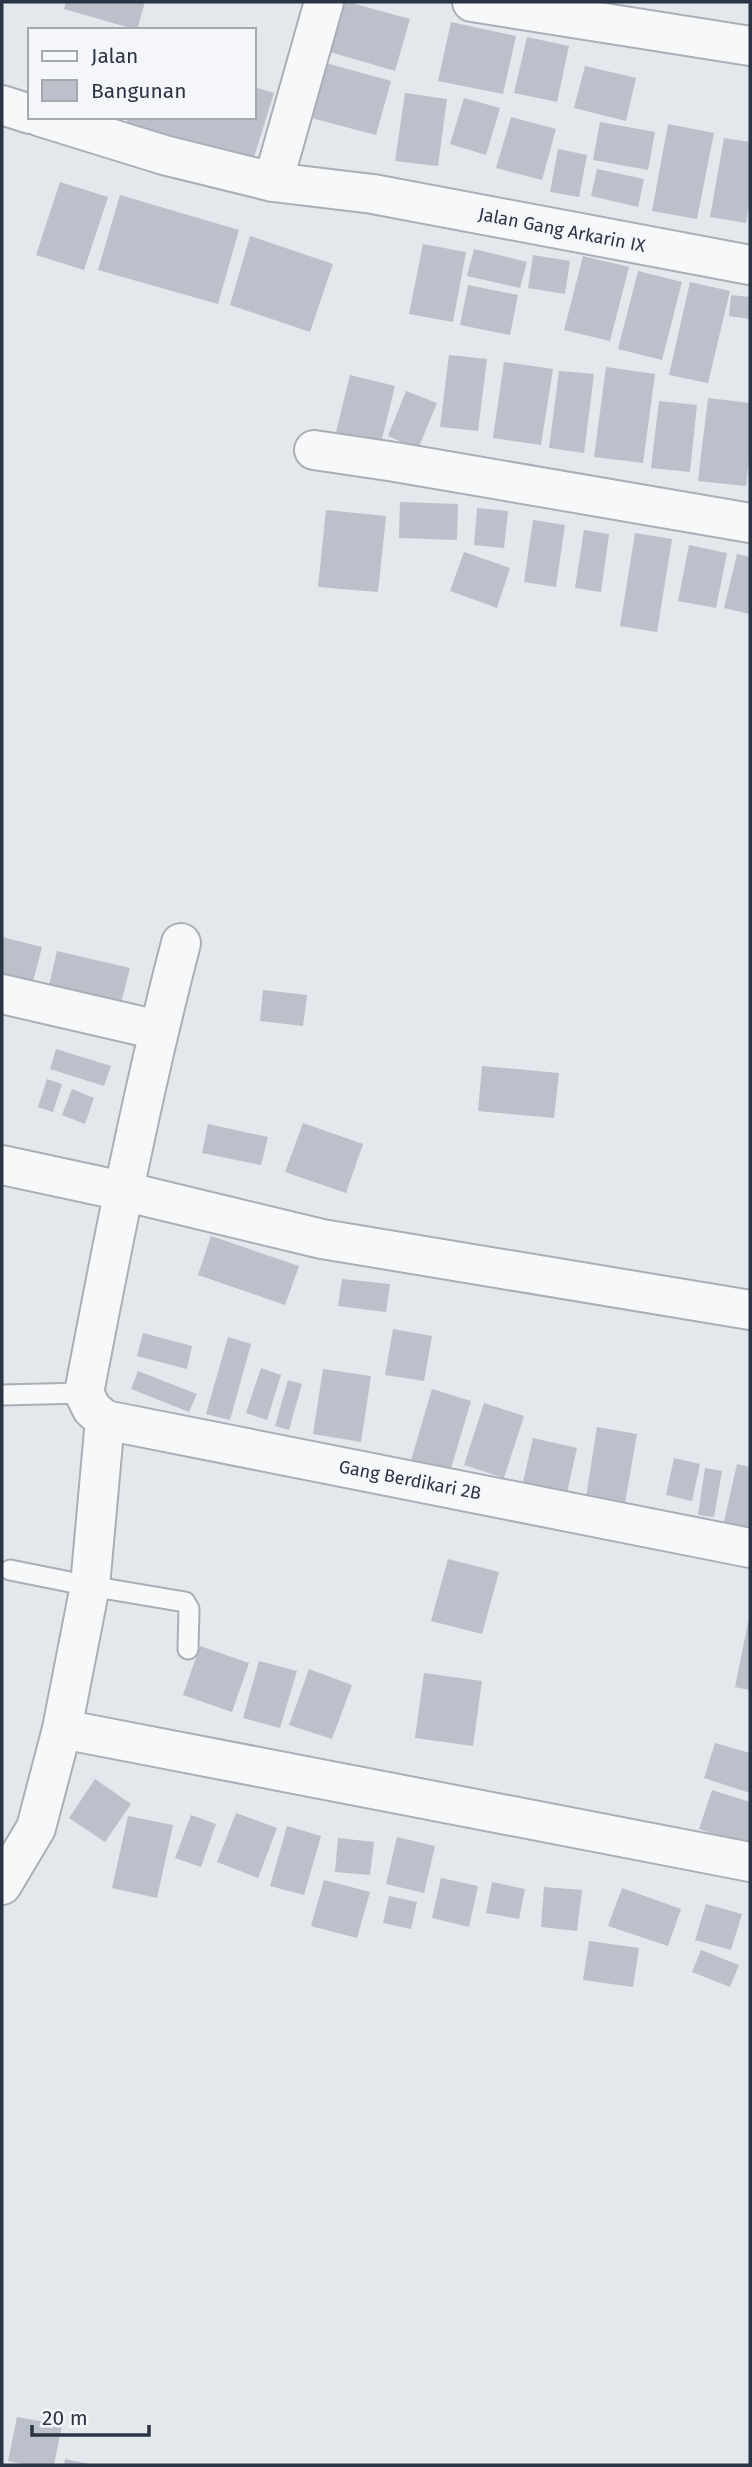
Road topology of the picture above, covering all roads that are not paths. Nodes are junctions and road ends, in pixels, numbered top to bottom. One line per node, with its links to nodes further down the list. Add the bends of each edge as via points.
1 (324, 2): 7 (street)
2 (472, 2): 3 (street)
3 (750, 46)
4 (2, 105): 5 (street)
5 (28, 113)
6 (47, 119): 7 (street, Jalan Gang Arkarin IX)
7 (273, 182): 8 (street, Jalan Gang Arkarin IX, via 373,194)
8 (750, 265)
9 (314, 450): 10 (street)
10 (750, 523)
11 (181, 943): 13 (street)
12 (2, 994): 13 (street)
13 (158, 1030): 15 (street)
14 (2, 1165): 15 (street)
15 (122, 1191): 16 (street, via 321,1239); 18 (street)
16 (750, 1310)
17 (2, 1395): 18 (lane)
18 (94, 1406): 19 (street, Gang Berdikari 2B); 21 (street)
19 (750, 1548)
20 (10, 1570): 21 (lane)
21 (90, 1586): 22 (lane, via 185,1602 189,1609); 23 (street)
22 (188, 1649)
23 (62, 1729): 24 (street); 25 (street, via 36,1828)
24 (750, 1862)
25 (2, 1885)

